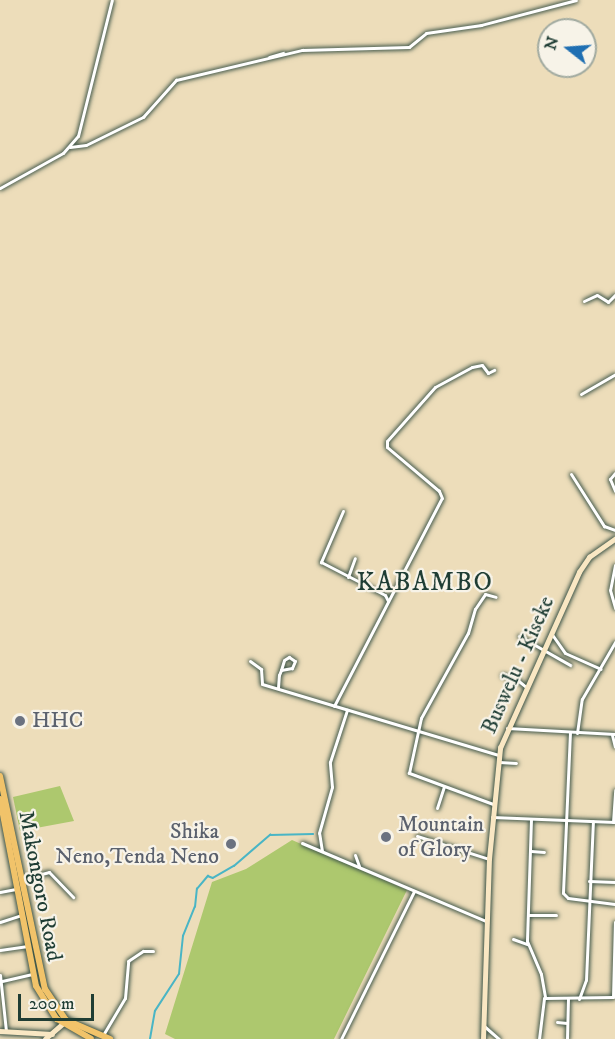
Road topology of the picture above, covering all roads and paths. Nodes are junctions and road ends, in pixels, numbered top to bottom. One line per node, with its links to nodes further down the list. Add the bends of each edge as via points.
1 (112, 0): 3 (street, via 83,118)
2 (576, 0): 3 (street, via 524,15 426,33 410,47 291,52 176,80 143,117 86,145)
3 (70, 147): 4 (street)
4 (0, 188)
5 (615, 295): 6 (street, via 608,302 597,295)
6 (584, 301)
7 (494, 370): 20 (street, via 488,374 482,365 472,367 435,387 387,441 387,447 439,491 442,498)
8 (615, 374): 9 (street)
9 (581, 394)
10 (615, 473): 12 (street, via 610,481)
11 (571, 474): 14 (street, via 602,523)
12 (615, 491)
13 (343, 511): 18 (street, via 321,560)
14 (615, 530)
15 (615, 539): 22 (main road, Buswelu - Kiseke, via 582,566)
16 (355, 558): 18 (street)
17 (615, 565): 21 (street, via 610,590)
18 (348, 577): 20 (street, via 385,595)
19 (496, 597): 36 (street, via 485,594 473,613 468,633 442,674)
20 (388, 602): 33 (street)
21 (615, 608)
22 (551, 633): 25 (main road, Buswelu - Kiseke); 28 (street, via 566,653)
23 (519, 636): 25 (street)
24 (615, 642): 28 (street)
25 (543, 652): 27 (street); 31 (main road, Buswelu - Kiseke)
26 (250, 662): 32 (street, via 261,669 261,683)
27 (570, 665)
28 (601, 669): 38 (street, via 582,699)
29 (281, 670): 29 (street, via 286,658 295,661 292,668); 32 (street)
30 (502, 675): 31 (street, via 515,678)
31 (526, 687): 35 (main road, Buswelu - Kiseke)
32 (278, 688): 33 (street)
33 (334, 706): 34 (street)
34 (347, 709): 36 (street); 59 (street, via 330,762 332,787 319,833)
35 (507, 728): 37 (street); 41 (main road, Buswelu - Kiseke)
36 (419, 730): 41 (street); 45 (street, via 410,775)
37 (570, 732): 38 (street); 52 (street)
38 (577, 733): 39 (street)
39 (613, 735): 40 (street)
40 (615, 747)
41 (498, 755): 42 (main road, Buswelu - Kiseke)
42 (497, 761): 43 (street); 48 (main road, Buswelu - Kiseke)
43 (516, 763)
44 (0, 776): 64 (main road, Makongoro Road)
45 (444, 787): 48 (street); 49 (street)
46 (615, 790): 54 (street)
47 (0, 799): 55 (main road, Makongoro Road)
48 (493, 804): 50 (main road, Buswelu - Kiseke)
49 (437, 808)
50 (492, 817): 51 (street); 62 (main road, Buswelu - Kiseke)
51 (531, 819): 52 (street); 58 (street)
52 (565, 820): 53 (street); 71 (street, via 563,894)
53 (593, 821): 54 (street); 65 (street)
54 (614, 822)
55 (3, 830): 67 (main road, Makongoro Road)
56 (417, 836): 62 (street)
57 (302, 843): 59 (street)
58 (531, 850): 60 (street); 74 (street)
59 (323, 852): 63 (street)
60 (544, 852)
61 (355, 855): 63 (street)
62 (489, 859): 76 (main road, Buswelu - Kiseke)
63 (359, 866): 68 (street)
64 (21, 879): 70 (street, via 49,872); 90 (main road, Makongoro Road, via 40,976)
65 (589, 881): 66 (street); 71 (street)
66 (615, 882)
67 (17, 889): 69 (street); 73 (main road, Makongoro Road)
68 (414, 891): 76 (street); 100 (street)
69 (0, 892)
70 (73, 897)
71 (589, 901): 72 (street); 89 (street, via 586,986)
72 (615, 904)
73 (22, 915): 77 (street); 81 (main road, Makongoro Road)
74 (528, 915): 75 (street); 80 (street)
75 (556, 915)
76 (486, 921): 93 (main road, Buswelu - Kiseke)
77 (0, 922)
78 (615, 922): 89 (street, via 613,998)
79 (513, 939): 80 (street)
80 (527, 944): 87 (street, via 541,973)
81 (28, 946): 82 (street); 84 (main road, Makongoro Road)
82 (0, 950)
83 (153, 951): 96 (street, via 143,951 128,961 125,998)
84 (33, 974): 86 (street); 90 (main road, Makongoro Road, via 44,1004)
85 (0, 975): 86 (street)
86 (2, 981): 94 (street)
87 (545, 998): 88 (street); 103 (street, via 541,1003)
88 (568, 998): 89 (street); 92 (street)
89 (579, 999)
90 (64, 1022): 95 (main road); 96 (main road, Makongoro Road); 98 (main road, Makongoro Road)
91 (557, 1022): 92 (street)
92 (567, 1023): 104 (street)
93 (484, 1026): 101 (main road, Buswelu - Kiseke); 102 (street)
94 (3, 1031): 95 (main road)
95 (52, 1034): 97 (main road)
96 (102, 1037): 99 (main road, Makongoro Road)
97 (45, 1039)
98 (91, 1039)
99 (110, 1039)
100 (340, 1039)
101 (483, 1039)
102 (499, 1039)
103 (539, 1039)
104 (567, 1039)

